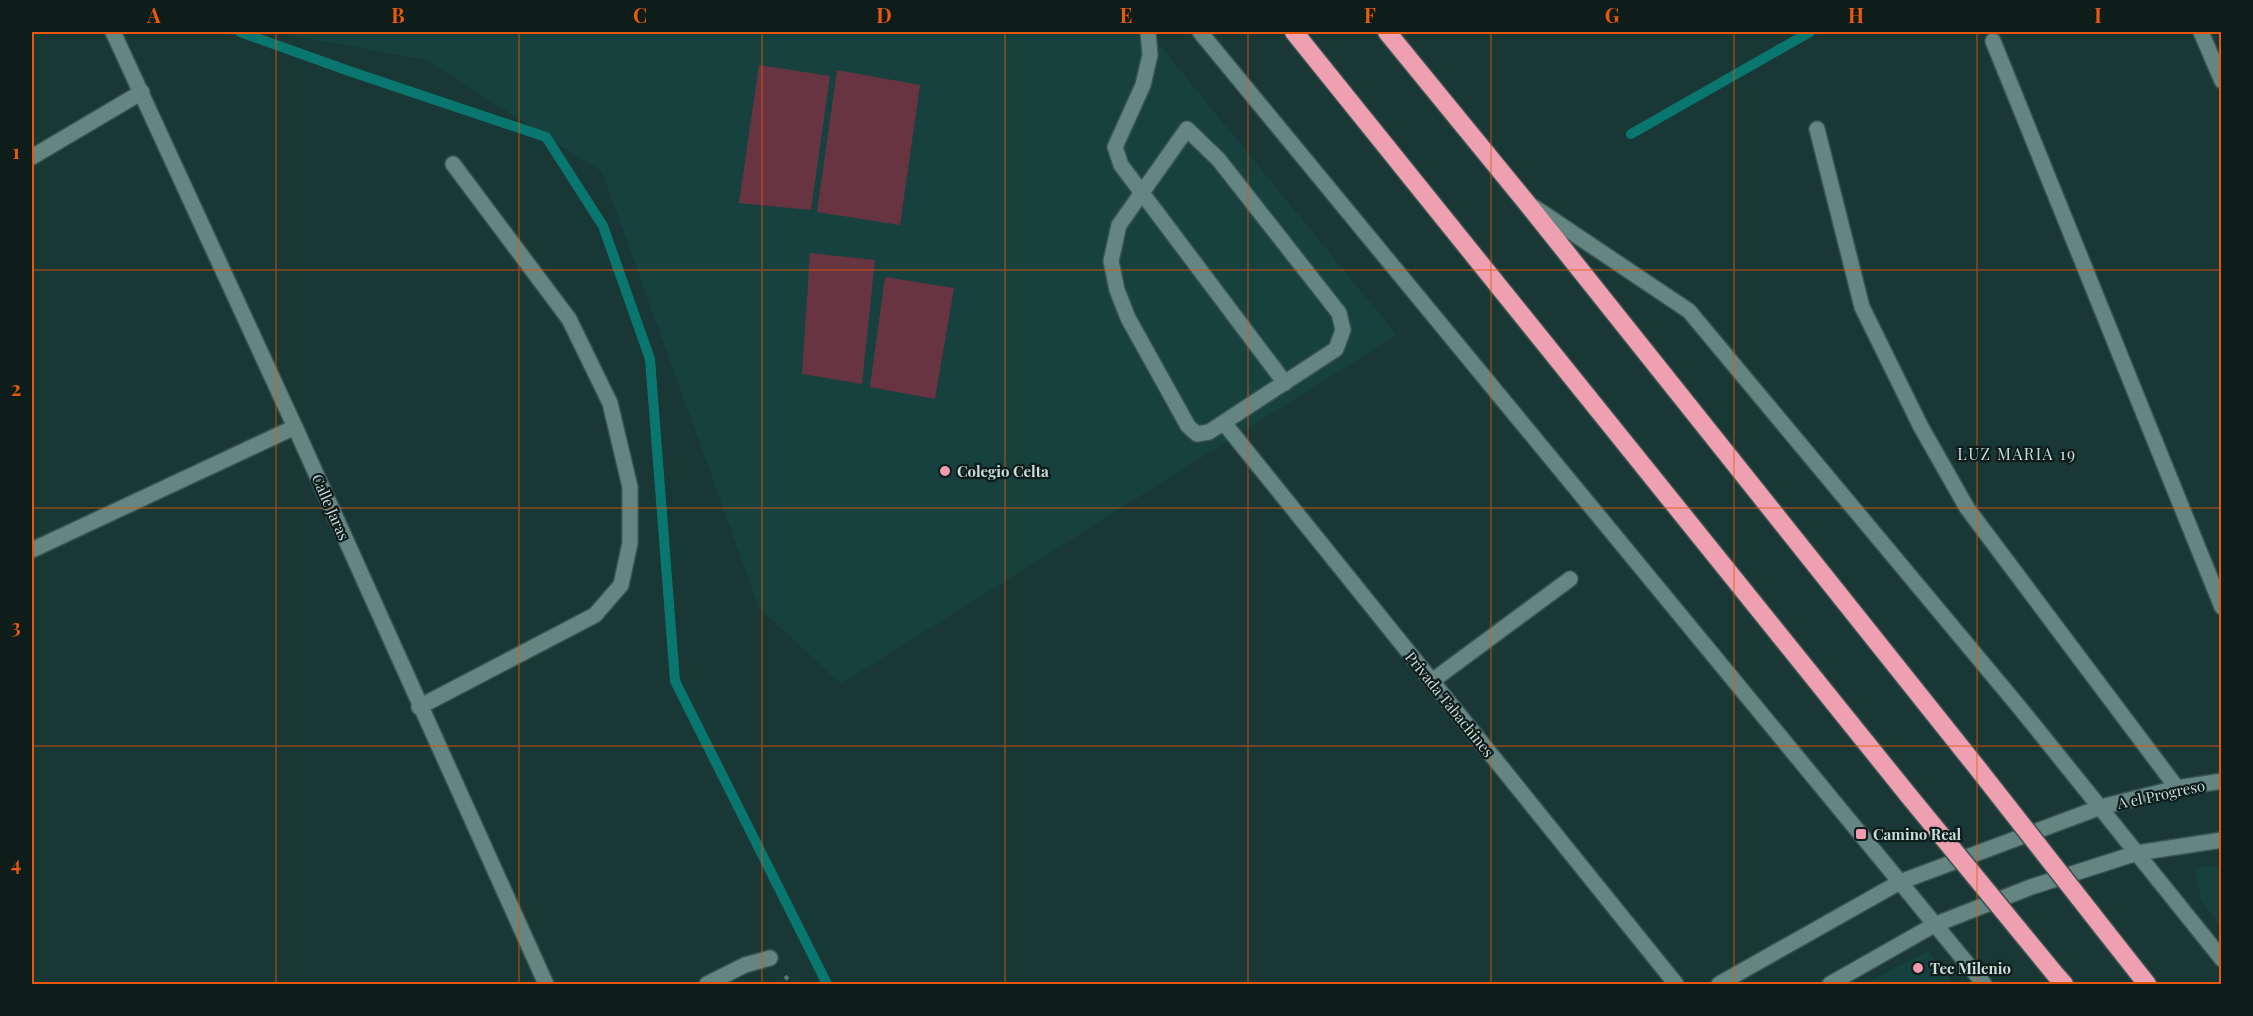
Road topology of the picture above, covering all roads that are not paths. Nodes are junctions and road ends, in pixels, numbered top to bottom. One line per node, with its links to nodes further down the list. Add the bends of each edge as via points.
1 (113, 32): 9 (street, Calle Jaras)
2 (1148, 32): 13 (street, via 1150,55 1143,85 1115,147 1121,165)
3 (1200, 32): 28 (street)
4 (1294, 32): 32 (highway, bridge)
5 (1388, 32): 14 (highway)
6 (2202, 32): 8 (street)
7 (1993, 41): 20 (street)
8 (2222, 81)
9 (142, 92): 11 (street); 17 (street, Calle Jaras)
10 (1817, 129): 24 (street, via 1862,306 1921,427 1967,508)
11 (32, 157)
12 (453, 164): 22 (street, via 569,319 610,403 630,487 630,543 621,585 595,615)
13 (1141, 194): 15 (street); 15 (street, via 1187,129 1219,160 1339,313 1343,330 1336,349); 16 (street, via 1119,225 1111,261 1117,290 1128,318 1188,426 1197,434)
14 (1526, 202): 25 (street, via 1689,311); 39 (highway, bridge)
15 (1285, 383): 16 (street)
16 (1224, 423): 21 (street, Privada Tabachines)
17 (295, 427): 18 (street); 22 (street, Calle Jaras)
18 (32, 550)
19 (1570, 579): 21 (street)
20 (2222, 607)
21 (1432, 681): 35 (street, Privada Tabachines)
22 (419, 706): 33 (street, Calle Jaras)
23 (2222, 781): 24 (street, A el Progreso)
24 (2176, 788): 25 (street, A el Progreso)
25 (2101, 807): 27 (street); 28 (street)
26 (2222, 840): 27 (street)
27 (2137, 853): 29 (street, via 2031,887); 31 (street)
28 (1900, 882): 29 (street); 36 (street)
29 (1934, 925): 37 (street); 38 (street)
30 (770, 958): 34 (street)
31 (2222, 959)
32 (2060, 979)
33 (546, 984)
34 (706, 984)
35 (1676, 984)
36 (1719, 984)
37 (1830, 984)
38 (1984, 984)
39 (2147, 984)

